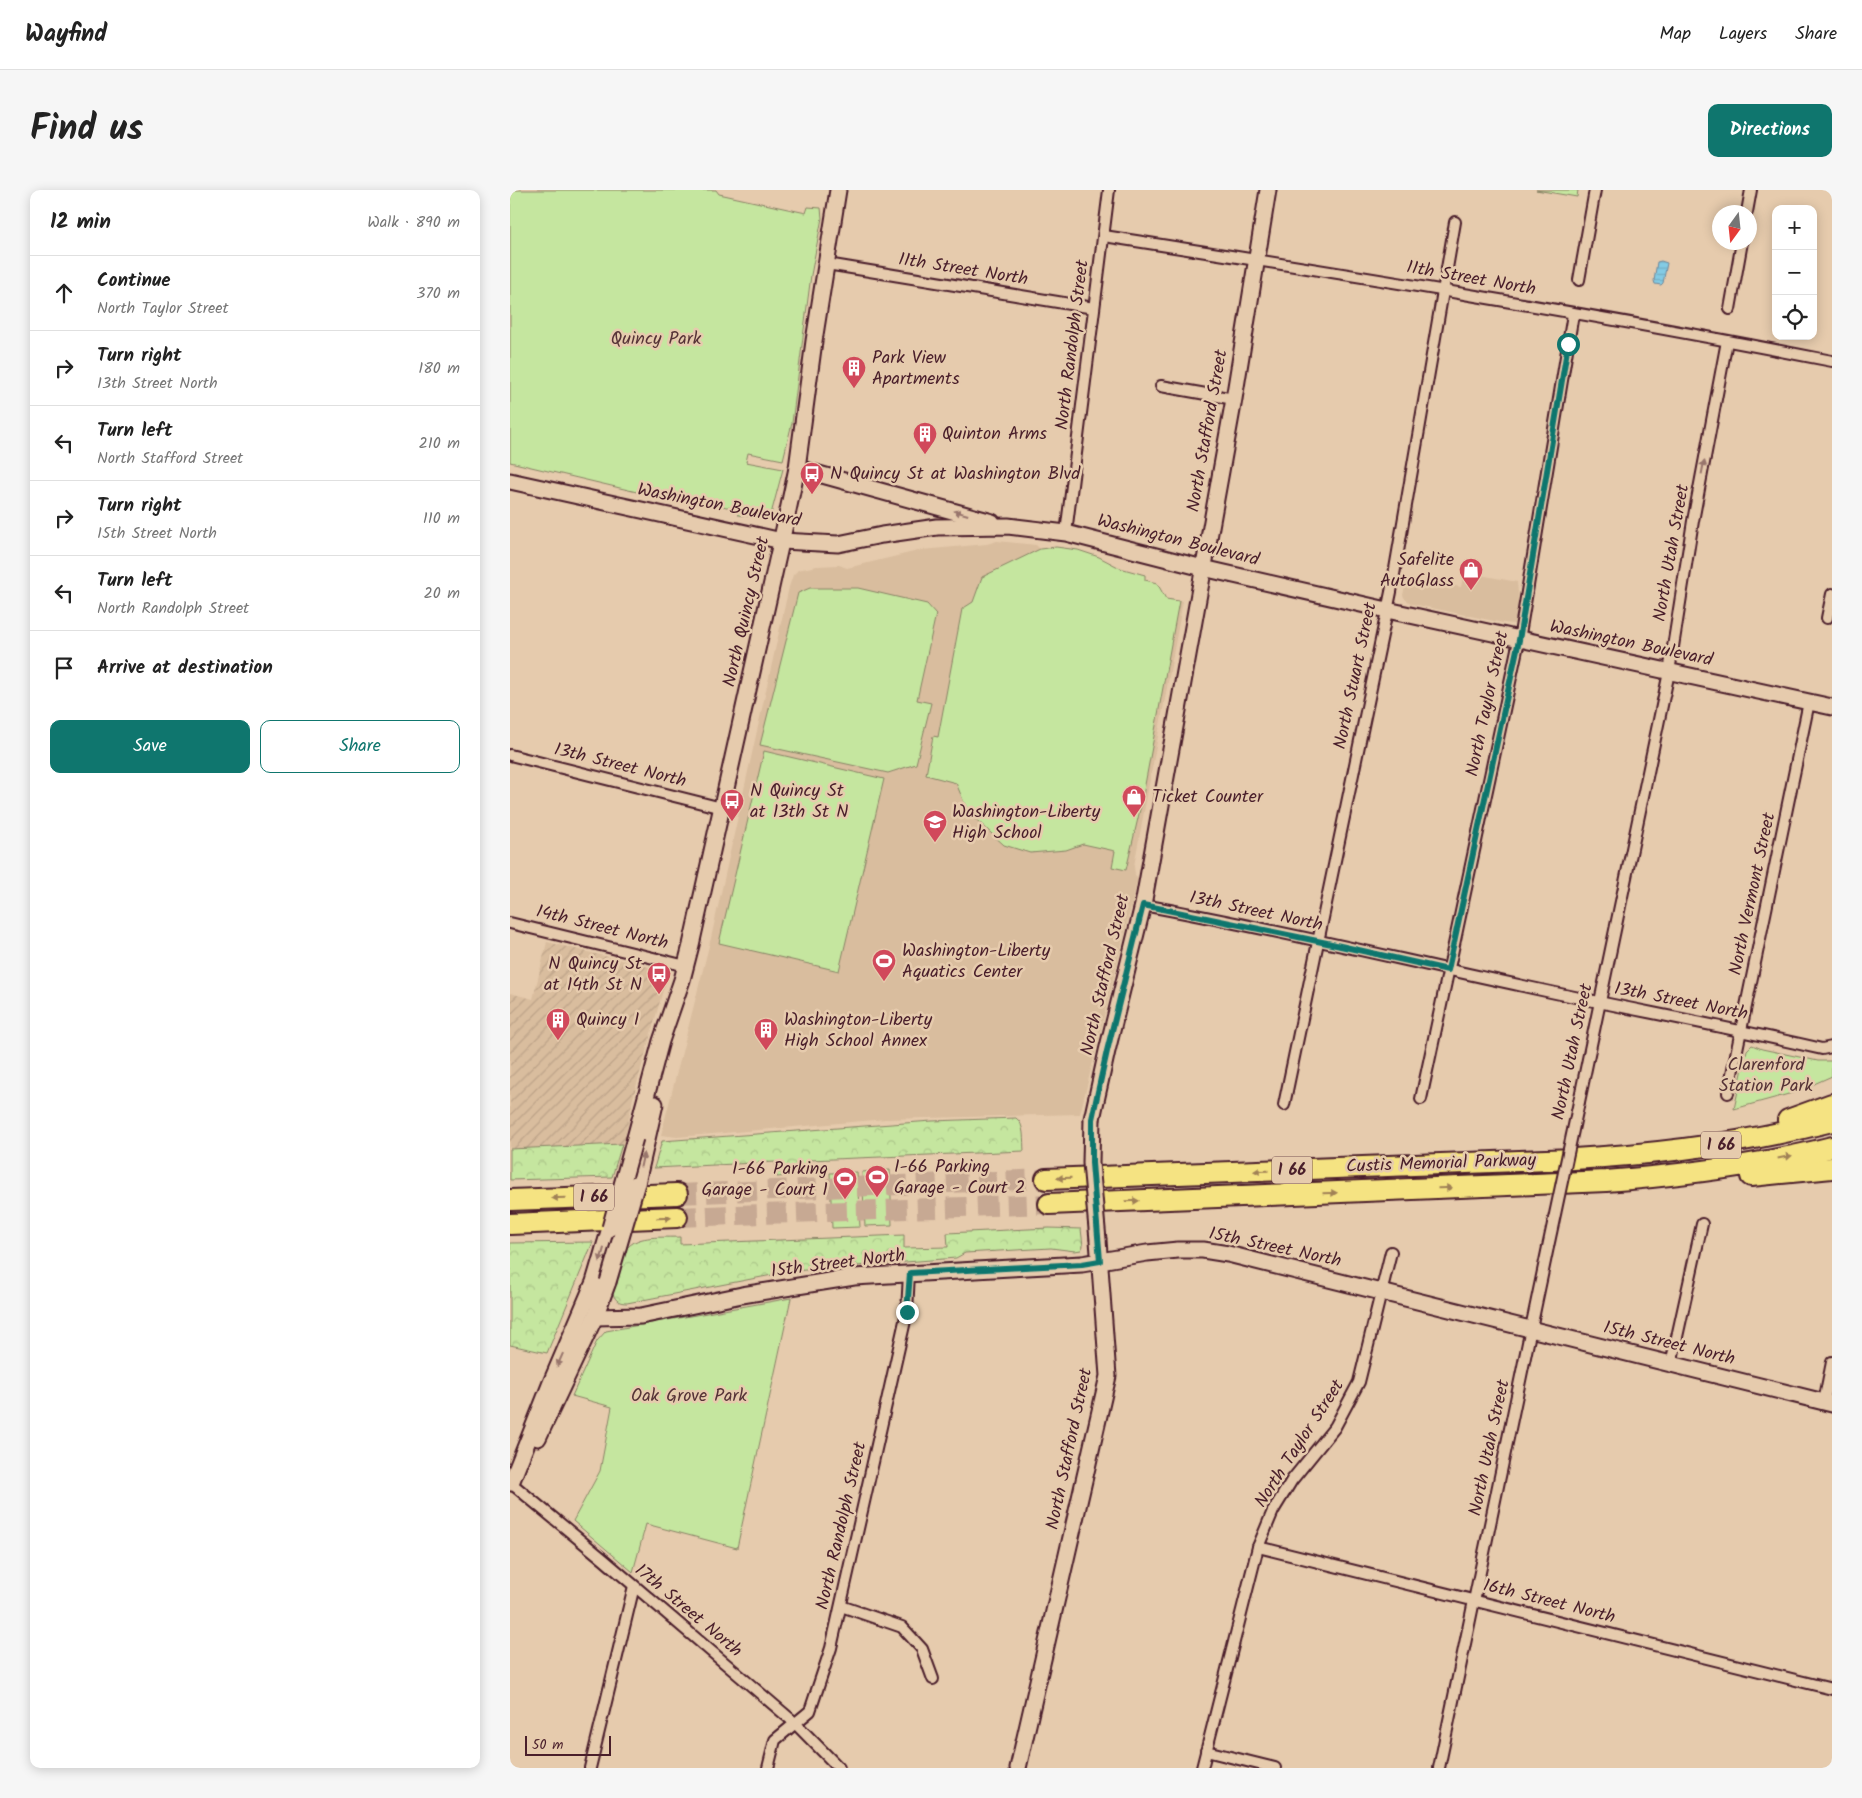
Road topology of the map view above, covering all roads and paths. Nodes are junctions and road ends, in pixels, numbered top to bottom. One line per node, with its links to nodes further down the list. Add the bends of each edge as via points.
1 (838, 190): 11 (main road, North Quincy Street)
2 (1110, 190): 8 (street, North Randolph Street)
3 (1268, 190): 10 (main road, North Stafford Street)
4 (1595, 190): 12 (street)
5 (1751, 190): 6 (street)
6 (1748, 205)
7 (1455, 222): 13 (street, North Stuart Street)
8 (1104, 236): 10 (street, 11th Street North); 14 (street, North Randolph Street)
9 (1741, 250): 15 (street)
10 (1255, 259): 13 (street, 11th Street North); 20 (main road, North Stafford Street)
11 (827, 264): 14 (street, 11th Street North); 21 (main road, North Quincy Street)
12 (1579, 280)
13 (1442, 291): 16 (street, 11th Street North); 28 (street, North Stuart Street)
14 (1094, 308): 24 (street, North Randolph Street)
15 (1730, 308)
16 (1573, 314): 17 (street, 11th Street North); 30 (street, North Taylor Street)
17 (1727, 341): 18 (street, 11th Street North); 31 (street, North Utah Street, one-way to 17)
18 (1832, 360)
19 (1161, 386): 20 (street)
20 (1234, 399): 26 (main road, North Stafford Street)
21 (798, 468): 23 (main road, one-way to 21); 25 (main road, North Quincy Street)
22 (510, 481): 25 (main road, Washington Boulevard)
23 (1008, 526): 24 (main road, Washington Boulevard); 25 (main road, Washington Boulevard, via 937,528 838,544)
24 (1066, 533): 26 (main road, Washington Boulevard)
25 (782, 541): 35 (main road, North Quincy Street)
26 (1202, 568): 28 (main road, Washington Boulevard); 36 (main road, North Stafford Street)
27 (1832, 594): 29 (street)
28 (1387, 610): 30 (main road, Washington Boulevard); 38 (street, North Stuart Street)
29 (1827, 618)
30 (1519, 640): 31 (main road, Washington Boulevard); 39 (street, North Taylor Street)
31 (1669, 672): 32 (main road, Washington Boulevard); 41 (street, North Utah Street)
32 (1810, 702): 33 (main road, Washington Boulevard); 42 (street, North Vermont Street)
33 (1832, 707)
34 (510, 755): 35 (street, 13th Street North)
35 (722, 808): 40 (main road, North Quincy Street)
36 (1143, 905): 38 (street, 13th Street North); 61 (main road, North Stafford Street, bridge, via 1092,1119)
37 (510, 923): 40 (street, 14th Street North)
38 (1318, 941): 39 (street, 13th Street North); 47 (street, North Stuart Street)
39 (1448, 970): 41 (street, 13th Street North); 45 (street, North Taylor Street)
40 (684, 973): 64 (main road, North Quincy Street, bridge, via 661,1041 641,1138 637,1183)
41 (1600, 1003): 42 (street, 13th Street North); 65 (street, North Utah Street, bridge)
42 (1741, 1030): 43 (street, 13th Street North, via 1822,1049); 44 (street, North Vermont Street)
43 (1832, 1047)
44 (1728, 1093)
45 (1421, 1099)
46 (1832, 1104): 50 (highway, via 1761,1127)
47 (1284, 1105)
48 (1832, 1121): 50 (highway, Custis Memorial Parkway / I 66, via 1711,1147)
49 (1832, 1147): 53 (highway, Custis Memorial Parkway / I 66, one-way to 49, via 1575,1184 1690,1174)
50 (1607, 1157): 52 (highway, Custis Memorial Parkway / I 66, one-way to 52)
51 (1832, 1168): 53 (highway, via 1607,1192 1566,1194)
52 (1046, 1179)
53 (1475, 1187): 56 (highway, Custis Memorial Parkway / I 66, one-way to 53)
54 (678, 1194): 55 (highway, I 66, one-way to 55)
55 (510, 1200)
56 (1048, 1204)
57 (677, 1217): 58 (highway, I 66, one-way to 57)
58 (510, 1224)
59 (1702, 1224): 67 (street)
60 (1392, 1252): 63 (street, North Taylor Street)
61 (1100, 1261): 62 (main road, 15th Street North); 63 (main road, 15th Street North, via 1147,1253 1203,1250); 81 (main road, North Stafford Street, via 1108,1376)
62 (910, 1273): 64 (main road, 15th Street North, via 854,1277 641,1316); 73 (street, North Randolph Street, via 907,1312)
63 (1381, 1291): 65 (main road, 15th Street North); 70 (street, North Taylor Street, via 1359,1382 1335,1427 1292,1480 1273,1511)
64 (588, 1316): 69 (main road, North Quincy Street, via 536,1443)
65 (1532, 1329): 67 (main road, 15th Street North); 72 (street, North Utah Street)
66 (1832, 1362): 68 (street)
67 (1671, 1364): 68 (main road, 15th Street North)
68 (1828, 1403)
69 (510, 1484): 71 (street, 17th Street North)
70 (1258, 1547): 72 (street, 16th Street North); 77 (street, North Taylor Street)
71 (634, 1586): 76 (street, 17th Street North); 78 (street)
72 (1474, 1600): 75 (street, 16th Street North); 84 (street, North Utah Street)
73 (841, 1606): 74 (street, via 902,1627 922,1649); 76 (street, North Randolph Street, via 810,1711)
74 (933, 1679)
75 (1832, 1688)
76 (795, 1723): 79 (street, North Randolph Street, via 775,1740); 80 (street, 17th Street North)
77 (1206, 1750): 82 (street, North Taylor Street); 83 (street)
78 (590, 1768)
79 (768, 1768)
80 (840, 1768)
81 (1018, 1768)
82 (1202, 1768)
83 (1275, 1768)
84 (1439, 1768)

